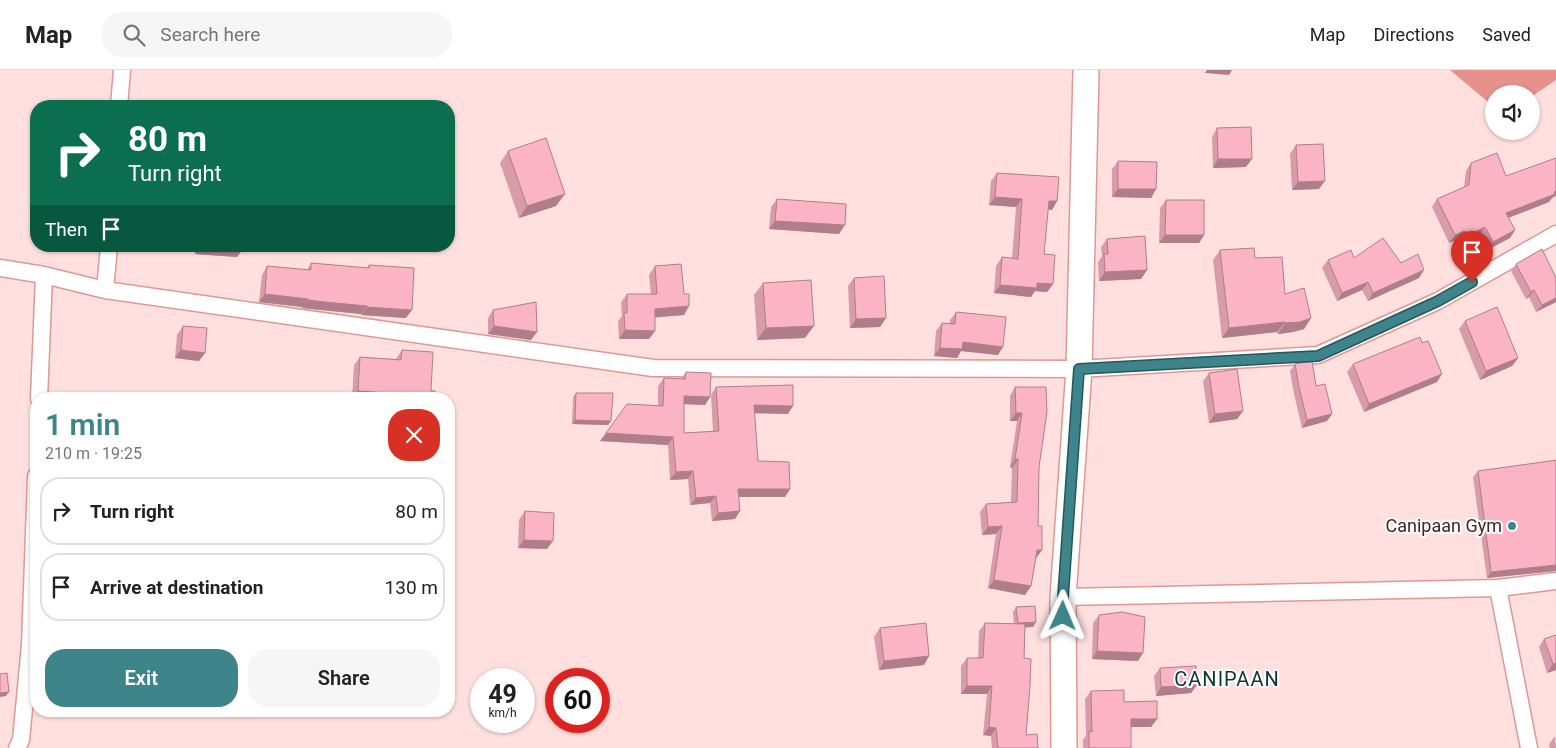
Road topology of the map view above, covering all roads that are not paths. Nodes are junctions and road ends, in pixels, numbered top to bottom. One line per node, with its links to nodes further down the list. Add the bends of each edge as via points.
1 (122, 70): 3 (street)
2 (1086, 70): 9 (main road)
3 (120, 100)
4 (1556, 234): 9 (street, via 1438,301 1318,356)
5 (108, 252): 8 (street)
6 (0, 268): 7 (street)
7 (44, 275): 8 (street); 10 (street)
8 (105, 290): 9 (street, via 653,368)
9 (1079, 369): 13 (main road)
10 (39, 392)
11 (1556, 581): 12 (street)
12 (1498, 588): 13 (street); 17 (street)
13 (1063, 597): 16 (main road)
14 (30, 645): 15 (street)
15 (17, 748)
16 (1064, 748)
17 (1529, 748)

